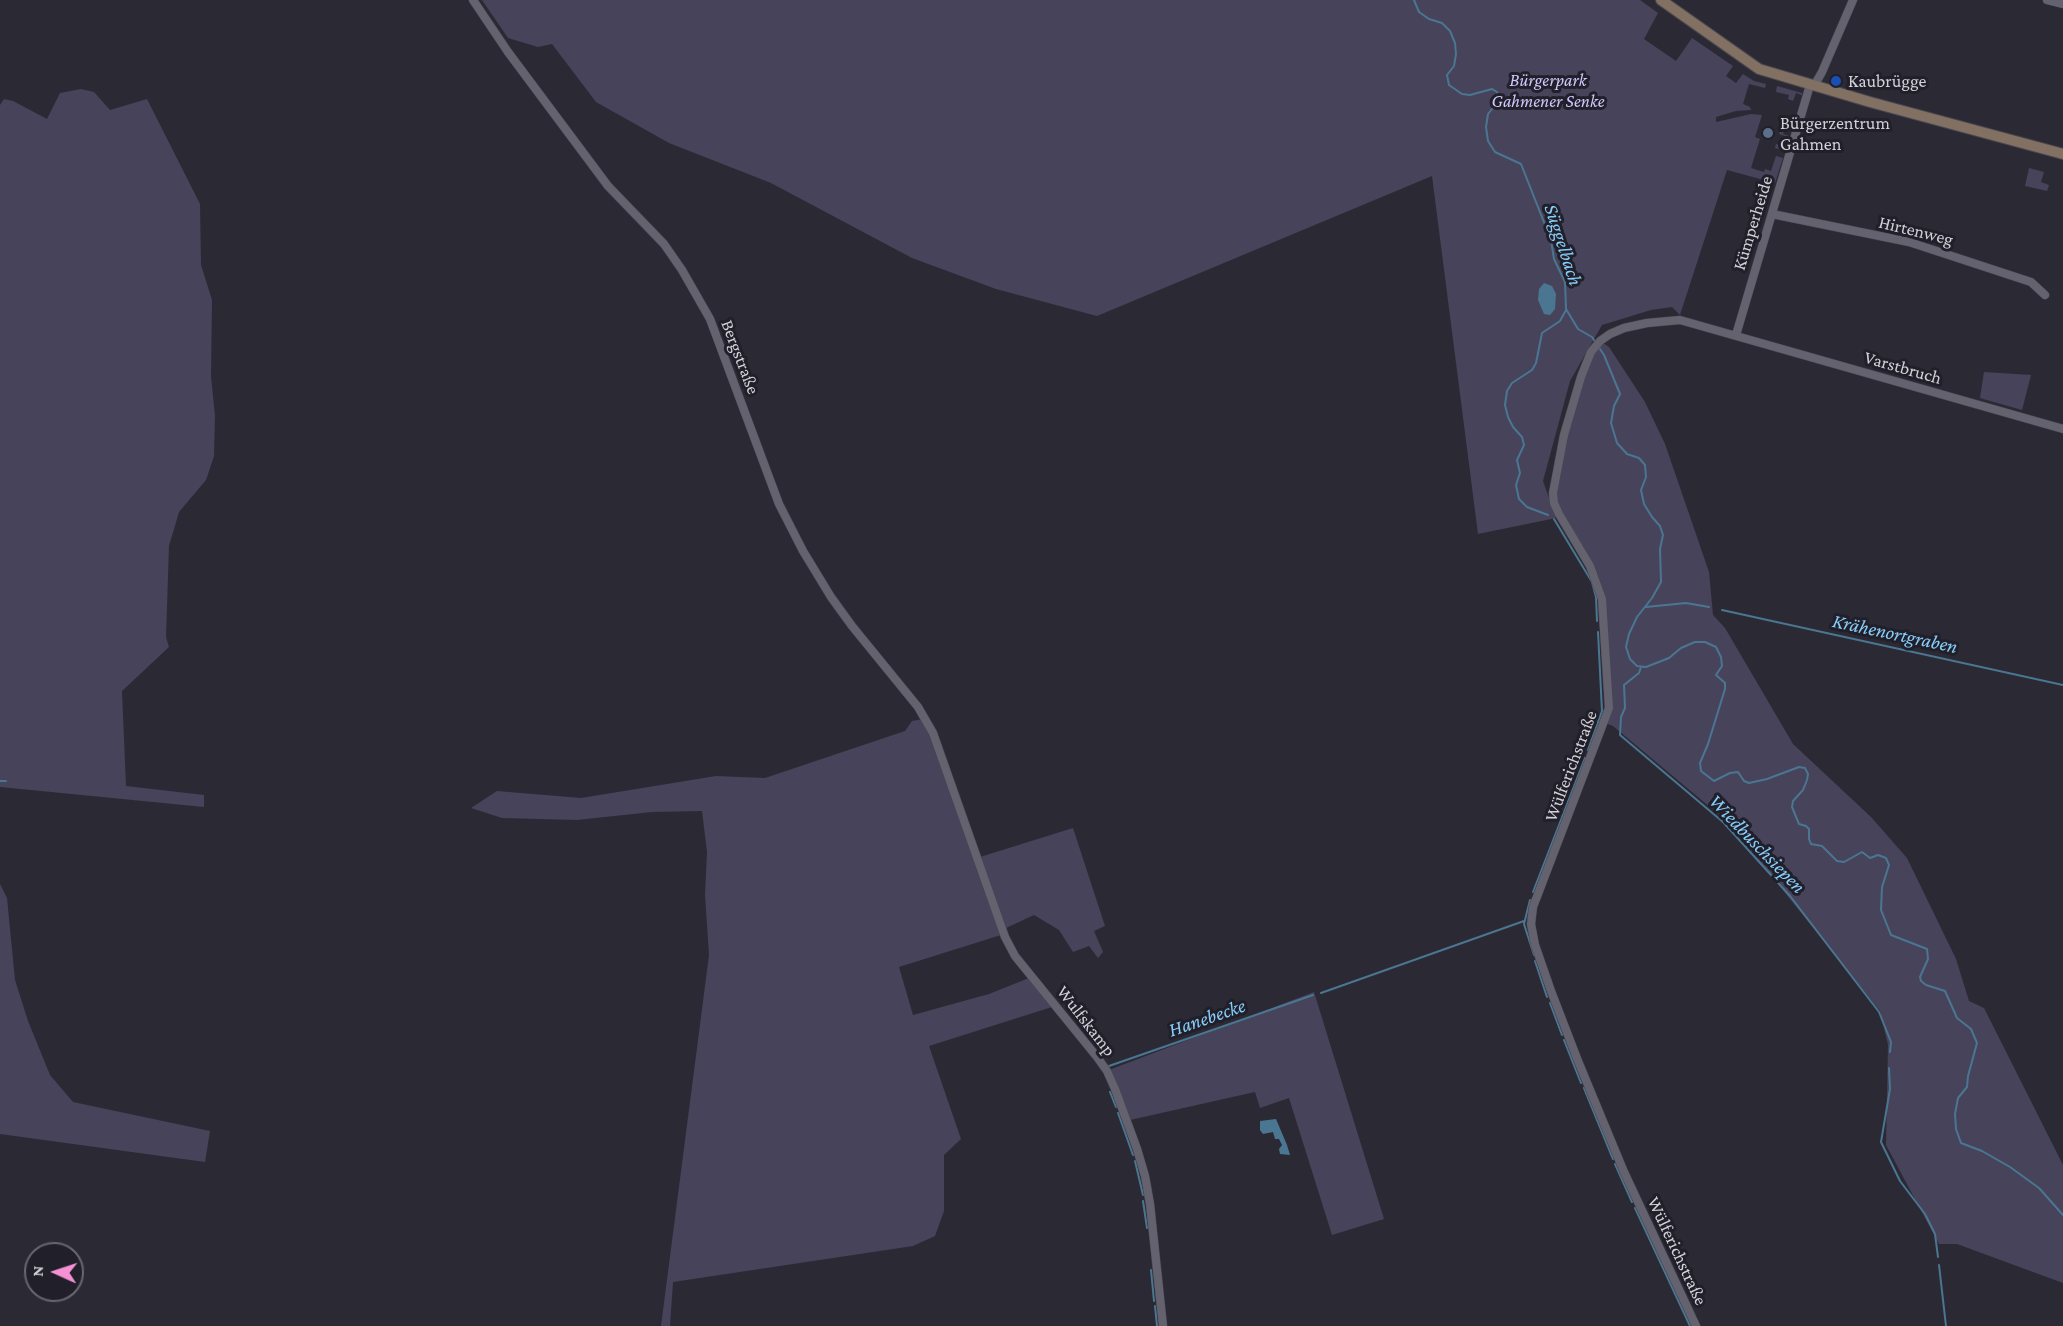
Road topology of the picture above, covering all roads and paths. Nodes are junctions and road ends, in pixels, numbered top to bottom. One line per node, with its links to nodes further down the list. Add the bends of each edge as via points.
1 (473, 0): 12 (street, Bergstraße, via 608,186 664,244 682,270 710,319 779,504 803,550 852,626 918,707)
2 (1661, 0): 6 (main road, via 1754,66)
3 (1853, 0): 6 (street, via 1822,72)
4 (2047, 0): 5 (street)
5 (2063, 4)
6 (1812, 85): 7 (main road); 8 (street, Kümperheide)
7 (2063, 154)
8 (1772, 214): 9 (street, Hirtenweg, via 1909,242 2031,282); 10 (street, Kümperheide)
9 (2045, 296)
10 (1736, 335): 11 (street, Varstbruch); 14 (street, Wülferichstraße, via 1680,320 1624,328 1600,341 1581,377 1564,435 1554,504 1590,566 1602,599 1609,708 1533,907 1531,924 1535,945 1578,1061 1624,1172)
11 (2063, 429)
12 (939, 749): 13 (street, Wulfskamp, via 1010,946 1092,1050 1115,1089 1147,1185)
13 (1163, 1326)
14 (1696, 1326)

